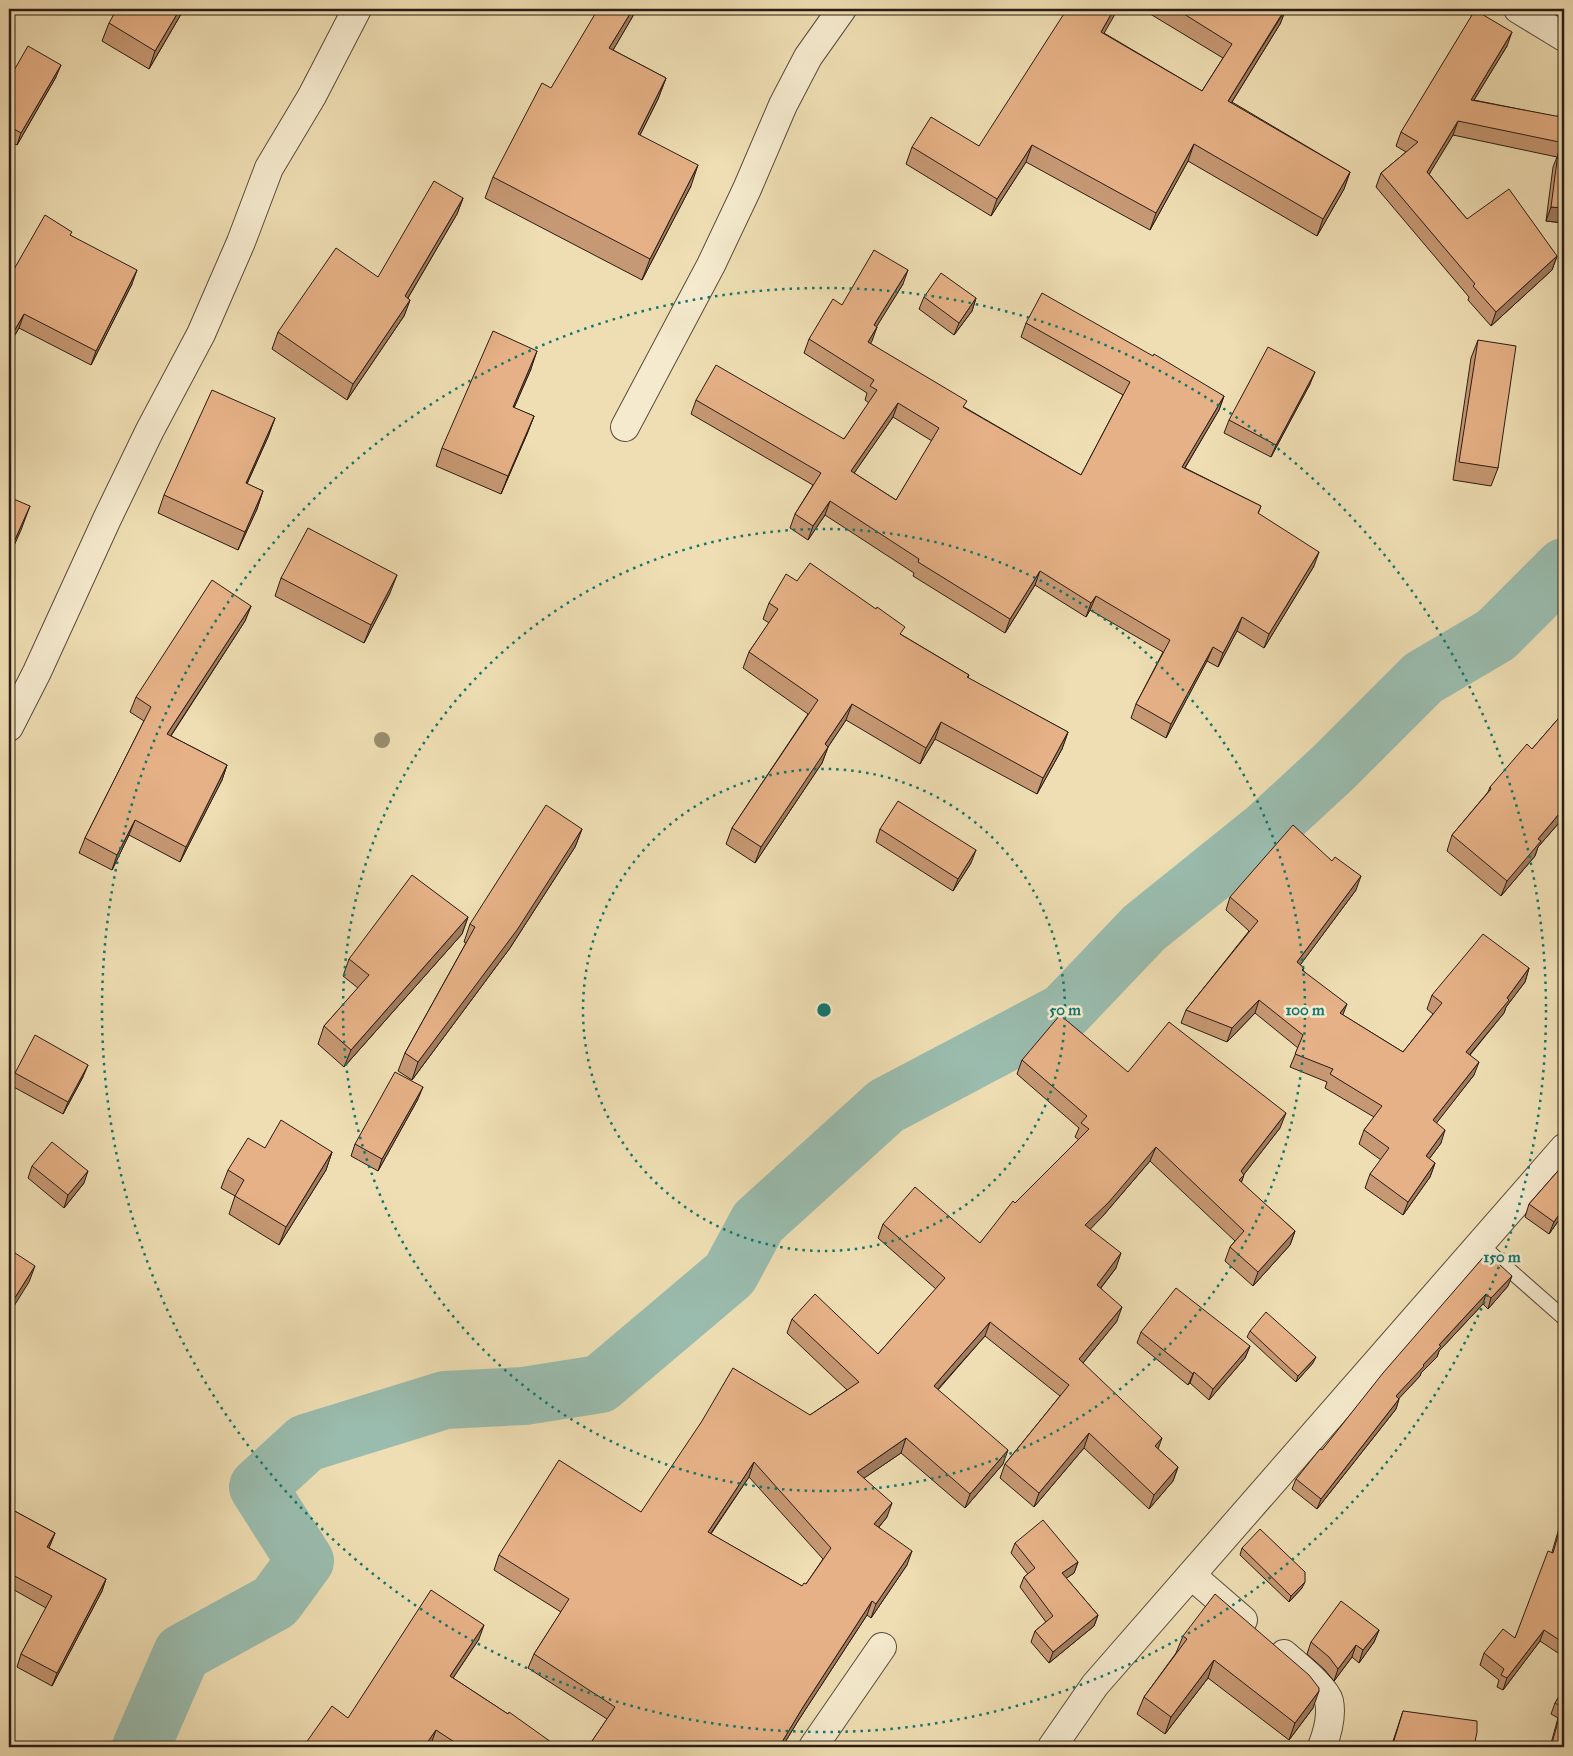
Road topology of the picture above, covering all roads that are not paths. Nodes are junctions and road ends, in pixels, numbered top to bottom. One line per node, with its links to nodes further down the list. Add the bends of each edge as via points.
1 (357, 9): 6 (street, via 312,96 269,168 201,334 146,438)
2 (842, 9): 5 (street, via 808,57 711,265)
3 (1518, 9): 4 (street)
4 (1564, 38)
5 (625, 427)
6 (9, 727)
7 (1564, 1148): 8 (street)
8 (1480, 1244): 9 (lane); 10 (street)
9 (1564, 1318)
10 (1191, 1575): 13 (street, via 1095,1685); 14 (street, via 1314,1681 1329,1700 1328,1731)
11 (882, 1647): 12 (street)
12 (813, 1747)
13 (1052, 1747)
14 (1322, 1747)

